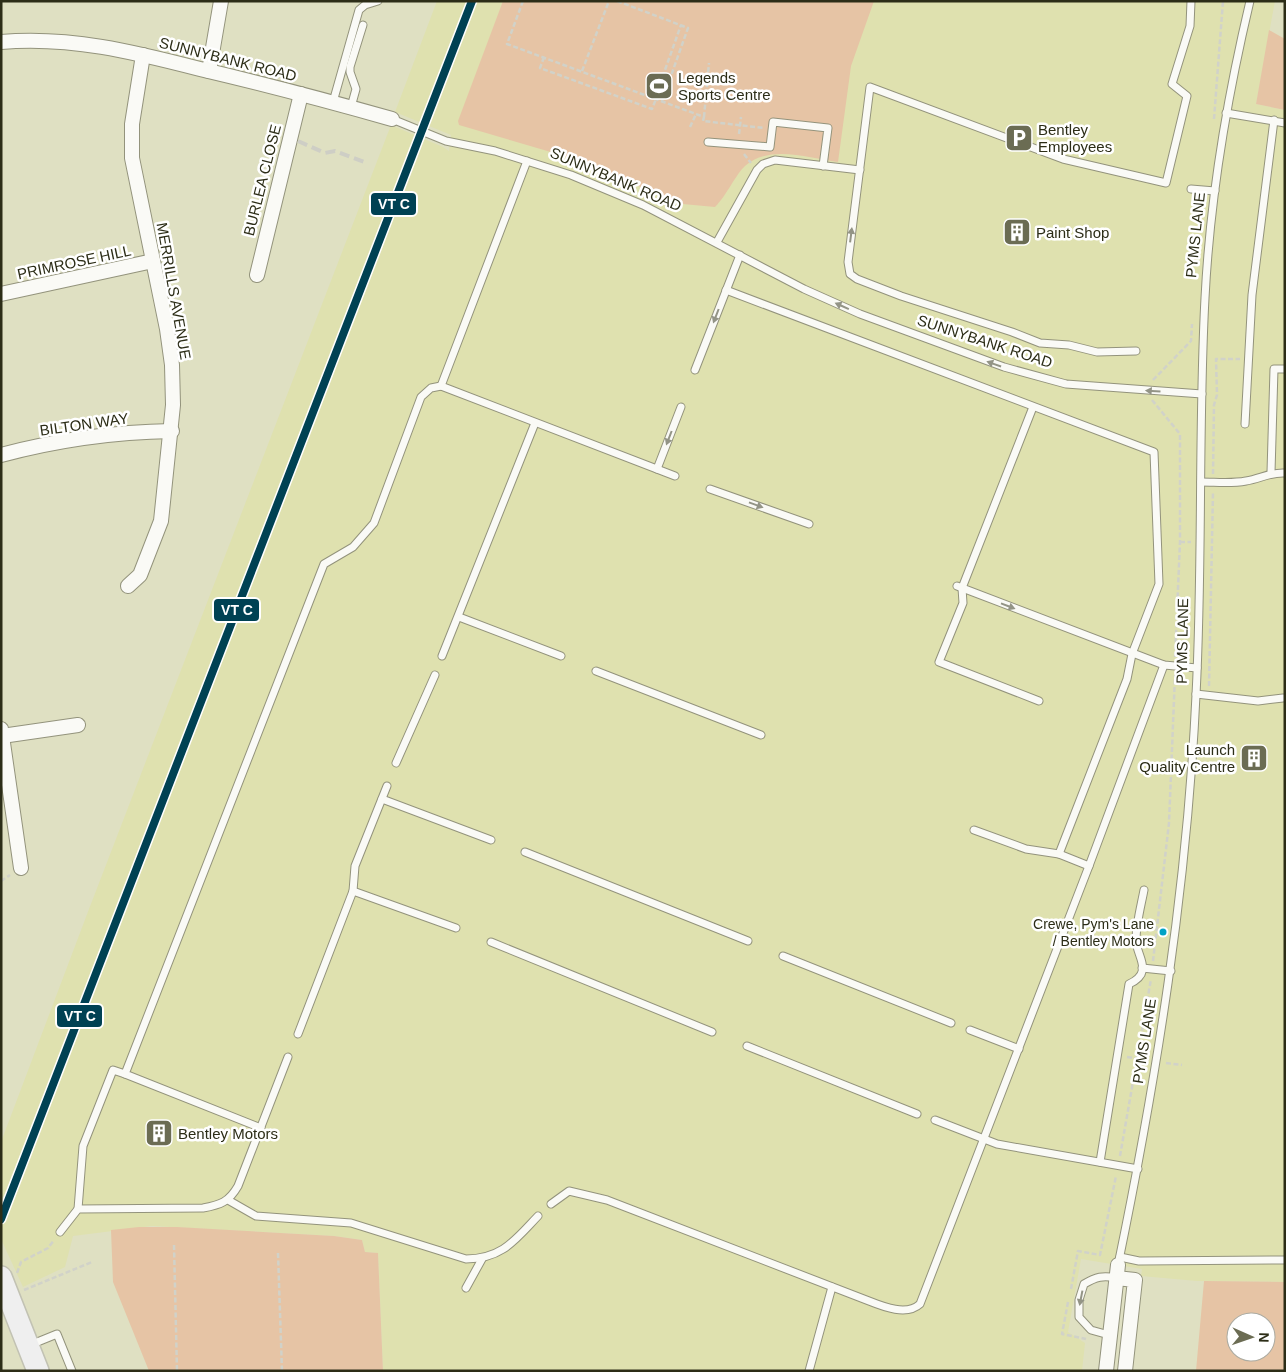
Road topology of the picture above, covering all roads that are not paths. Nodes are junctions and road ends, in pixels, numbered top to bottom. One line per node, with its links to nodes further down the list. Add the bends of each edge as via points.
1 (221, 1): 8 (street)
2 (378, 1): 10 (lane, via 359,10)
3 (1191, 1): 19 (lane, via 1190,26 1172,84 1187,96 1166,183 1063,159 870,87)
4 (1248, 1): 12 (lane, PYMS LANE)
5 (363, 25): 11 (lane, via 350,67 356,89)
6 (1, 42): 7 (street, SUNNYBANK ROAD, via 62,41)
7 (143, 55): 8 (street, SUNNYBANK ROAD); 24 (street, MERRILLS AVENUE, via 131,145)
8 (209, 71): 9 (street, SUNNYBANK ROAD)
9 (301, 94): 10 (street, SUNNYBANK ROAD); 25 (street, BURLEA CLOSE)
10 (333, 102): 11 (street, SUNNYBANK ROAD)
11 (350, 107): 13 (street, SUNNYBANK ROAD)
12 (1226, 113): 14 (lane); 21 (lane, PYMS LANE)
13 (392, 119): 17 (lane, SUNNYBANK ROAD, via 446,141)
14 (1274, 120): 15 (lane); 36 (lane, via 1252,295)
15 (1285, 123)
16 (708, 142): 18 (lane, via 770,147 774,122 828,128)
17 (527, 161): 22 (lane, SUNNYBANK ROAD, via 571,175 643,205); 31 (lane)
18 (823, 166): 19 (lane); 22 (lane, via 775,160 763,164)
19 (860, 170): 28 (lane, one-way to 19, via 1097,352 1069,345 1040,344 857,279 847,267)
20 (1191, 189): 21 (lane)
21 (1215, 190): 32 (lane, PYMS LANE, via 1205,295)
22 (717, 242): 23 (lane, SUNNYBANK ROAD)
23 (740, 255): 26 (lane); 32 (lane, SUNNYBANK ROAD, one-way to 23, via 1066,384 1004,367 860,314)
24 (153, 261): 27 (street, PRIMROSE HILL); 37 (street, MERRILLS AVENUE, via 172,365)
25 (257, 275)
26 (726, 290): 30 (lane, one-way to 30); 34 (lane)
27 (1, 294)
28 (1136, 351)
29 (1285, 369): 40 (lane, via 1274,369)
30 (695, 370)
31 (441, 386): 35 (lane); 86 (lane, via 431,388 422,397 374,524 353,547 324,564)
32 (1202, 394): 43 (lane, PYMS LANE)
33 (681, 407): 39 (lane, one-way to 39)
34 (1033, 407): 47 (lane); 49 (lane, via 1154,452 1159,584)
35 (535, 423): 39 (lane); 48 (lane)
36 (1245, 424)
37 (172, 432): 38 (street, BILTON WAY, via 92,437); 46 (street, MERRILLS AVENUE, via 161,521 140,575)
38 (1, 455)
39 (658, 469): 42 (lane)
40 (1271, 472): 41 (lane); 43 (lane, via 1242,482)
41 (1285, 473)
42 (675, 476)
43 (1201, 482): 53 (lane, PYMS LANE)
44 (710, 488): 45 (lane, one-way to 45)
45 (809, 524)
46 (128, 586)
47 (959, 587): 49 (lane, one-way to 49); 58 (lane, via 963,602 939,662)
48 (459, 618): 50 (lane); 51 (lane)
49 (1132, 654): 52 (lane); 68 (lane, via 1127,679)
50 (442, 656)
51 (561, 656)
52 (1164, 665): 53 (lane); 69 (lane)
53 (1197, 668): 56 (lane, PYMS LANE)
54 (596, 671): 61 (lane)
55 (435, 675): 62 (lane)
56 (1196, 694): 57 (lane, via 1258,701); 78 (lane, PYMS LANE, via 1188,821)
57 (1283, 698)
58 (1039, 701)
59 (78, 724): 60 (street)
60 (2, 733): 70 (street)
61 (762, 735)
62 (396, 763)
63 (387, 786): 64 (lane)
64 (382, 799): 66 (lane); 72 (lane, via 355,866)
65 (974, 830): 68 (lane, via 1026,849)
66 (491, 840)
67 (525, 852): 74 (lane)
68 (1059, 854): 69 (lane)
69 (1089, 866): 84 (lane)
70 (21, 868)
71 (1144, 890): 77 (lane, via 1136,943)
72 (353, 891): 73 (lane); 82 (lane)
73 (456, 928)
74 (748, 941)
75 (491, 942): 81 (lane)
76 (782, 956): 79 (lane)
77 (1142, 968): 78 (lane); 91 (lane, via 1137,979 1129,984)
78 (1171, 971): 92 (lane, PYMS LANE)
79 (951, 1022)
80 (970, 1030): 84 (lane)
81 (712, 1032)
82 (298, 1034)
83 (747, 1046): 87 (lane)
84 (1019, 1049): 90 (lane)
85 (288, 1057): 89 (lane)
86 (125, 1074): 89 (lane); 95 (lane, via 112,1070 83,1146)
87 (918, 1114)
88 (935, 1120): 90 (lane)
89 (261, 1128): 93 (lane, via 238,1186)
90 (983, 1140): 91 (lane); 102 (lane, via 920,1304 915,1309 886,1307)
91 (1100, 1162): 92 (lane)
92 (1138, 1169): 100 (lane, PYMS LANE)
93 (228, 1200): 95 (lane, via 221,1205 203,1208); 98 (lane, via 256,1216 351,1224 466,1259)
94 (550, 1204): 102 (lane, via 568,1191 608,1200)
95 (78, 1209): 97 (lane)
96 (538, 1216): 98 (lane, via 508,1246)
97 (60, 1232)
98 (482, 1259): 103 (lane)
99 (1285, 1260): 100 (lane, via 1139,1261)
100 (1118, 1267): 104 (street, PYMS LANE); 104 (lane, one-way to 104, via 1084,1284 1079,1300 1079,1317 1091,1330); 110 (street, via 1135,1280)
101 (5, 1286): 105 (main road)
102 (832, 1287): 108 (lane)
103 (466, 1288)
104 (1109, 1335): 109 (street, PYMS LANE)
105 (29, 1346): 106 (main road); 107 (lane, via 57,1334)
106 (38, 1371)
107 (72, 1371)
108 (809, 1371)
109 (1106, 1371)
110 (1125, 1371)

